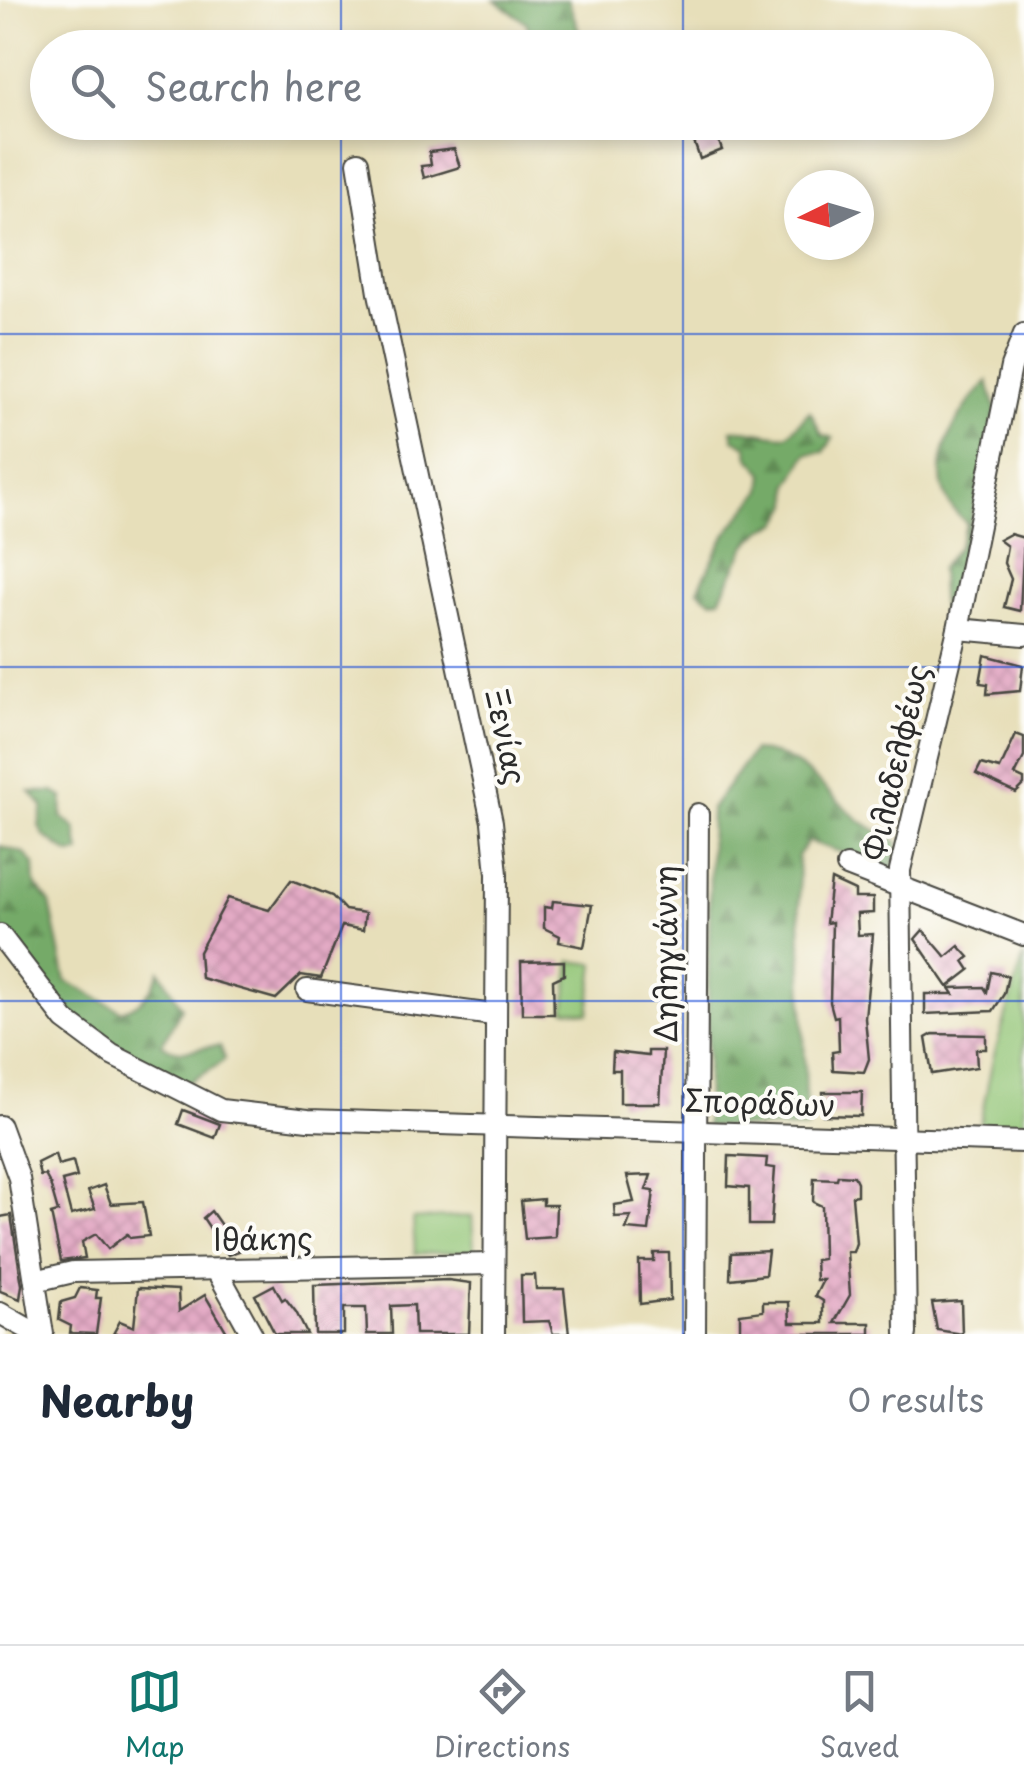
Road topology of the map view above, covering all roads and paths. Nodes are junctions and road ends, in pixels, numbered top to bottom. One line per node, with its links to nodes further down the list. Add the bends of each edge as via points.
1 (358, 162): 11 (street, Ξενίας, via 379,293 492,822)
2 (1024, 334): 3 (street, Φιλαδελφέως, via 1011,368)
3 (958, 629): 4 (street); 7 (street, Φιλαδελφέως, via 906,836)
4 (1024, 635)
5 (698, 814): 14 (street, Δηληγιάννη)
6 (847, 866): 7 (street)
7 (900, 886): 9 (street); 15 (street, Φιλαδελφέως)
8 (0, 934): 13 (street, Σποράδων, via 44,996 85,1037 220,1110 269,1118)
9 (1024, 935)
10 (307, 990): 11 (street)
11 (493, 1015): 13 (street, Ξενίας)
12 (0, 1126): 19 (street, via 19,1178)
13 (494, 1126): 14 (street, Σποράδων); 17 (street, Ξενίας)
14 (696, 1132): 15 (street, Σποράδων); 24 (street, Δηληγιάννη)
15 (906, 1139): 16 (street, Σποράδων); 25 (street, Φιλαδελφέως)
16 (1024, 1142)
17 (493, 1264): 18 (street, Ιθάκης); 23 (street, Ξενίας)
18 (218, 1271): 19 (street, Ιθάκης, via 72,1272); 22 (street)
19 (36, 1281): 21 (street)
20 (0, 1314): 21 (street)
21 (40, 1334)
22 (252, 1334)
23 (494, 1334)
24 (695, 1334)
25 (906, 1334)

